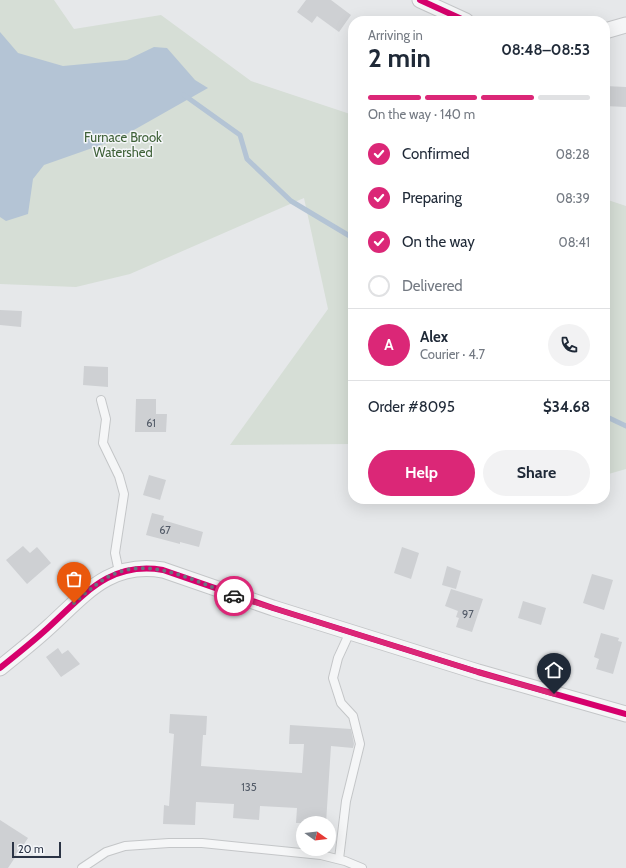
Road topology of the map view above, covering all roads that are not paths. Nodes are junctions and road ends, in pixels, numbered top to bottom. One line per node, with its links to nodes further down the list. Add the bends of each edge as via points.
1 (420, 0): 2 (street)
2 (455, 16)
3 (626, 25): 4 (street)
4 (610, 29)
5 (101, 400): 6 (lane, via 106,419 103,443 119,476 124,494 115,553)
6 (119, 572): 7 (street, via 140,568 163,570 238,597); 8 (street, via 88,592)
7 (350, 632): 9 (street); 10 (lane, via 338,658 334,678 341,703 353,716 360,744 346,801)
8 (0, 668)
9 (626, 714)
10 (339, 859): 11 (lane, via 202,843 169,843 125,846 106,852); 12 (lane)
11 (82, 868)
12 (362, 868)

